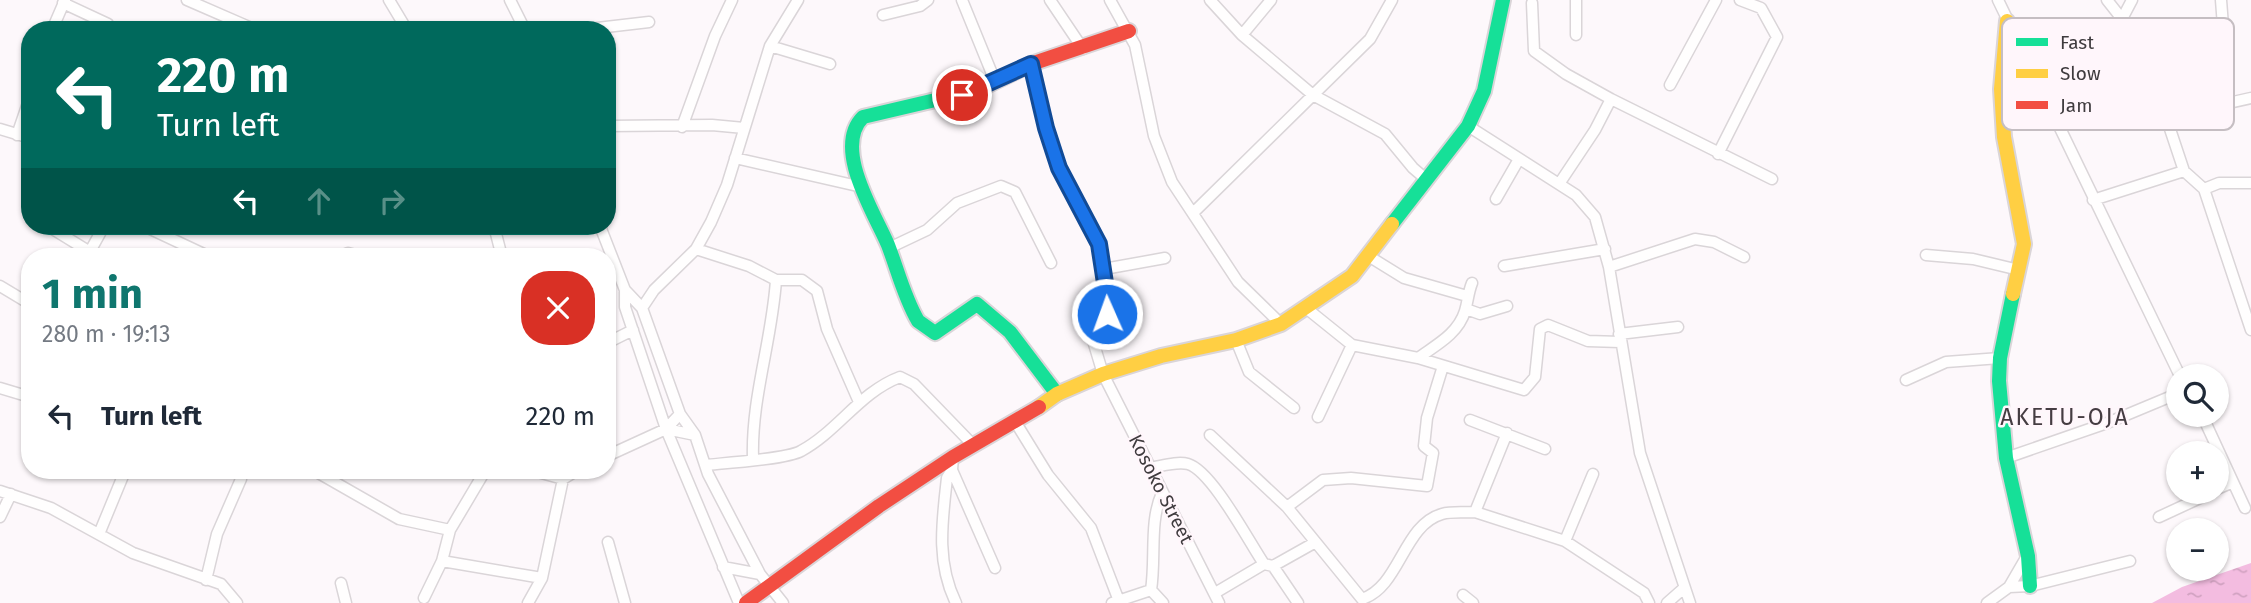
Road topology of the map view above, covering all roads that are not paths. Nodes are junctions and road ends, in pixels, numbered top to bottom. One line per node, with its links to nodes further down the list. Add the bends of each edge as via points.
1 (187, 0): 22 (street)
2 (389, 0): 32 (street)
3 (510, 0): 33 (street)
4 (732, 0): 52 (street)
5 (798, 0): 39 (street)
6 (928, 0): 24 (street)
7 (962, 0): 44 (street)
8 (1050, 0): 40 (street)
9 (1110, 0): 36 (street)
10 (1210, 0): 37 (street)
11 (1271, 0): 37 (street)
12 (1392, 0): 46 (street, via 1370,39)
13 (1503, 0): 50 (street, via 1489,69)
14 (1576, 0): 38 (street)
15 (1716, 0): 45 (street)
16 (1740, 0): 60 (street, via 1760,8 1777,37)
17 (1998, 0): 25 (street)
18 (2108, 0): 26 (street)
19 (2132, 0): 27 (street)
20 (2221, 0): 28 (street)
21 (64, 2): 29 (street); 30 (street)
22 (204, 3): 31 (street)
23 (1532, 3): 47 (street, via 1534,51)
24 (883, 15)
25 (2006, 18)
26 (2121, 18)
27 (2123, 18)
28 (2222, 18)
29 (56, 21)
30 (102, 21)
31 (232, 21)
32 (400, 21)
33 (520, 21)
34 (649, 22): 35 (street)
35 (616, 26)
36 (1129, 31): 40 (street); 72 (street, via 1160,156)
37 (1242, 35): 46 (street)
38 (1576, 35)
39 (770, 46): 41 (street); 54 (street)
40 (1083, 49): 42 (street)
41 (830, 64)
42 (1031, 64): 44 (street); 88 (street, via 1052,147 1067,187 1099,244)
43 (2002, 78): 48 (street)
44 (995, 81): 68 (street, via 962,95 858,119 853,139)
45 (1670, 85)
46 (1313, 95): 64 (street, via 1385,134); 72 (street)
47 (1611, 99): 60 (street); 67 (street)
48 (2002, 102)
49 (21, 123): 58 (street)
50 (1468, 125): 62 (street); 64 (street)
51 (616, 126): 52 (street)
52 (682, 127): 54 (street)
53 (0, 128): 58 (street)
54 (744, 128): 61 (street)
55 (2004, 130): 89 (street, via 2024,244)
56 (2059, 130): 71 (street)
57 (2170, 130): 63 (street)
58 (17, 135): 59 (street)
59 (21, 136)
60 (1718, 154): 65 (street)
61 (736, 158): 68 (street); 78 (street)
62 (1520, 159): 67 (street); 70 (street)
63 (2184, 170): 69 (street); 71 (street)
64 (1427, 180): 81 (street)
65 (1772, 180)
66 (2251, 183): 69 (street, via 2220,183)
67 (1559, 184): 79 (street, via 1595,216)
68 (862, 187): 77 (street, via 867,208)
69 (2204, 189): 103 (street)
70 (1496, 199)
71 (2093, 200): 110 (street)
72 (1193, 213): 100 (street, via 1238,282)
73 (61, 235): 75 (street)
74 (163, 235): 76 (street)
75 (78, 248)
76 (191, 248)
77 (889, 248): 84 (street, via 927,230 957,203 1001,186 1015,192); 116 (street, via 922,327 934,332 977,304 1010,332)
78 (696, 249): 90 (street); 97 (street, via 654,289)
79 (1605, 249): 85 (street); 87 (street)
80 (1926, 255): 89 (street, via 1973,259)
81 (1370, 257): 94 (street, via 1404,278); 98 (street, via 1352,276)
82 (1744, 257): 87 (street, via 1714,242 1695,239)
83 (1165, 258): 88 (street)
84 (1051, 263)
85 (1504, 266)
86 (616, 267): 93 (street)
87 (1609, 267): 104 (street)
88 (1104, 269): 112 (street, Kosoko Street, via 1109,309 1088,324)
89 (2019, 270): 109 (street)
90 (776, 280): 118 (street, via 802,280 817,291 827,328); 133 (street, via 773,318 753,408)
91 (1472, 283): 94 (street)
92 (0, 286): 95 (street)
93 (625, 290): 97 (street); 102 (street)
94 (1466, 296): 99 (street)
95 (21, 299)
96 (1507, 306): 99 (street, via 1480,314)
97 (642, 308): 120 (street)
98 (1306, 308): 100 (street); 107 (street)
99 (1466, 309): 108 (street, via 1455,331)
100 (1282, 324): 106 (street)
101 (1678, 327): 104 (street)
102 (632, 330): 105 (street); 125 (street)
103 (2251, 330)
104 (1620, 338): 111 (street, via 1588,341 1548,325 1540,329 1535,377 1524,390); 170 (street, via 1640,453)
105 (616, 339)
106 (1236, 340): 112 (street); 119 (street, via 1249,372)
107 (1352, 345): 108 (street); 121 (street)
108 (1418, 358): 111 (street)
109 (2000, 358): 113 (street, via 1946,362); 132 (street)
110 (2174, 364)
111 (1443, 366): 148 (street, via 1427,418 1424,446 1433,453 1427,486 1351,478 1323,480)
112 (1103, 374): 116 (street); 136 (street, Kosoko Street)
113 (1906, 380)
114 (0, 388): 115 (street)
115 (21, 394)
116 (1057, 394): 123 (street)
117 (2166, 399): 132 (street)
118 (859, 402): 129 (street, via 896,379 907,379); 133 (street, via 798,453)
119 (1294, 408)
120 (680, 414): 125 (street); 127 (street)
121 (1318, 417)
122 (1469, 420): 126 (street)
123 (1016, 424): 129 (street); 176 (street, via 1043,469 1091,528)
124 (2207, 427): 143 (street)
125 (666, 429): 127 (street); 131 (street); 162 (street)
126 (1507, 432): 130 (street); 150 (street)
127 (695, 435): 135 (street)
128 (1210, 435): 148 (street)
129 (974, 446): 134 (street)
130 (1545, 449)
131 (616, 452)
132 (2006, 458): 158 (street)
133 (752, 459): 135 (street)
134 (953, 464): 163 (street); 168 (street, via 879,506); 184 (street, via 940,537 946,577)
135 (706, 465): 164 (street)
136 (1150, 468): 145 (street, Kosoko Street); 161 (street, via 1184,463 1196,468)
137 (1593, 474): 155 (street)
138 (122, 479): 154 (street)
139 (241, 479): 166 (street, via 217,534)
140 (329, 479): 153 (street, via 399,519)
141 (480, 479): 153 (street)
142 (563, 479): 165 (street)
143 (2231, 483): 149 (street)
144 (0, 491): 146 (street)
145 (1162, 493): 172 (street, via 1154,519 1156,559); 175 (street, Kosoko Street)
146 (11, 494): 151 (street); 154 (street, via 51,508)
147 (2187, 504): 152 (street)
148 (1287, 507): 157 (street)
149 (2245, 508)
150 (1475, 512): 155 (street); 157 (street, via 1442,514 1423,526 1376,595 1362,599)
151 (0, 517)
152 (2159, 517)
153 (450, 530): 159 (street)
154 (99, 534): 166 (street, via 133,553)
155 (1565, 541): 188 (street, via 1644,593)
156 (608, 542): 180 (street)
157 (1314, 543): 161 (street)
158 (2028, 556): 169 (street); 171 (street)
159 (442, 561): 165 (street); 174 (street)
160 (2130, 561): 169 (street)
161 (1268, 565): 175 (street); 186 (street)
162 (723, 566): 164 (street); 181 (street)
163 (995, 568)
164 (760, 574): 168 (street)
165 (542, 579): 179 (street)
166 (206, 580): 177 (street, via 229,591)
167 (341, 583): 178 (street)
168 (771, 585): 182 (street); 183 (street)
169 (2030, 586): 171 (street)
170 (1684, 587): 189 (street); 190 (street)
171 (2009, 587): 191 (street)
172 (1151, 590): 176 (street); 185 (street)
173 (1463, 595): 187 (street)
174 (424, 598)
175 (1217, 598)
176 (1115, 602)
177 (237, 603)
178 (346, 603)
179 (528, 603)
180 (625, 603)
181 (739, 603)
182 (746, 603)
183 (783, 603)
184 (956, 603)
185 (1163, 603)
186 (1298, 603)
187 (1473, 603)
188 (1649, 603)
189 (1667, 603)
190 (1690, 603)
191 (1987, 603)

